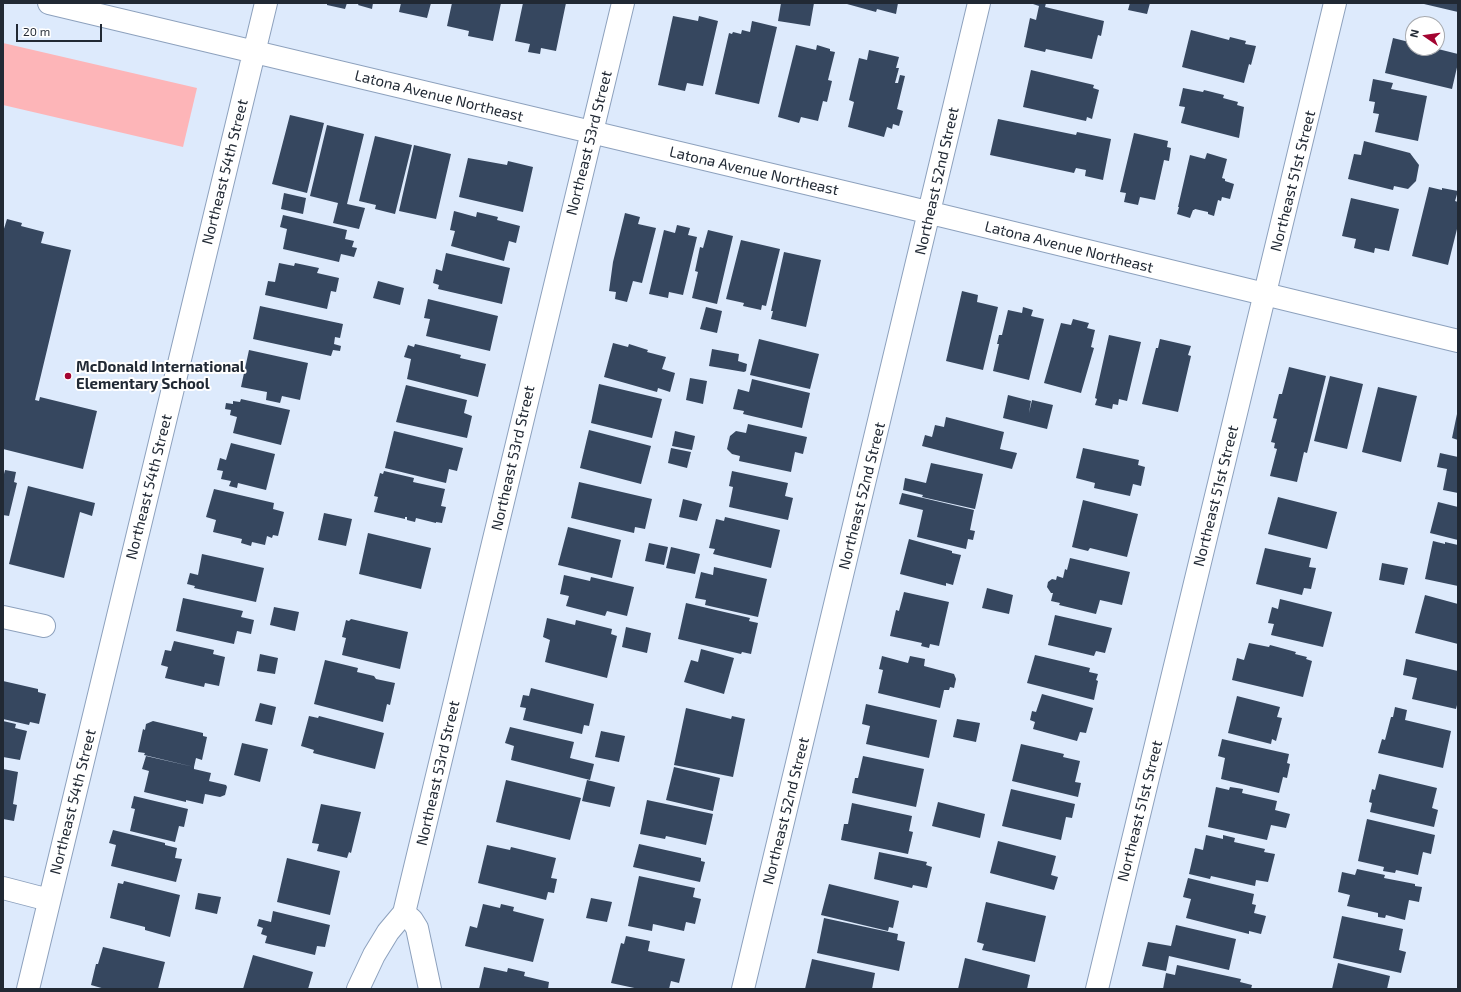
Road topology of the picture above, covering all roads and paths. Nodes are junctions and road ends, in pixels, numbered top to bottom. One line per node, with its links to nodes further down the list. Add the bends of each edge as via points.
1 (49, 3): 6 (street, Latona Avenue Northeast)
2 (266, 3): 6 (street, Northeast 54th Street)
3 (623, 3): 7 (street, Northeast 53rd Street)
4 (979, 3): 8 (street, Northeast 52nd Street)
5 (1336, 3): 9 (street, Northeast 51st Street)
6 (254, 52): 7 (street, Latona Avenue Northeast); 14 (street, Northeast 54th Street)
7 (591, 133): 8 (street, Latona Avenue Northeast); 15 (street, Northeast 53rd Street)
8 (930, 213): 9 (street, Latona Avenue Northeast); 19 (street, Northeast 52nd Street)
9 (1265, 295): 10 (street, Latona Avenue Northeast); 20 (street, Northeast 51st Street)
10 (1458, 341)
11 (3, 617): 12 (street)
12 (44, 626)
13 (3, 888): 14 (street)
14 (49, 900): 16 (street, Northeast 54th Street)
15 (404, 913): 17 (street, via 374,955); 18 (street, via 417,928)
16 (28, 989)
17 (358, 989)
18 (430, 989)
19 (743, 989)
20 (1097, 989)

